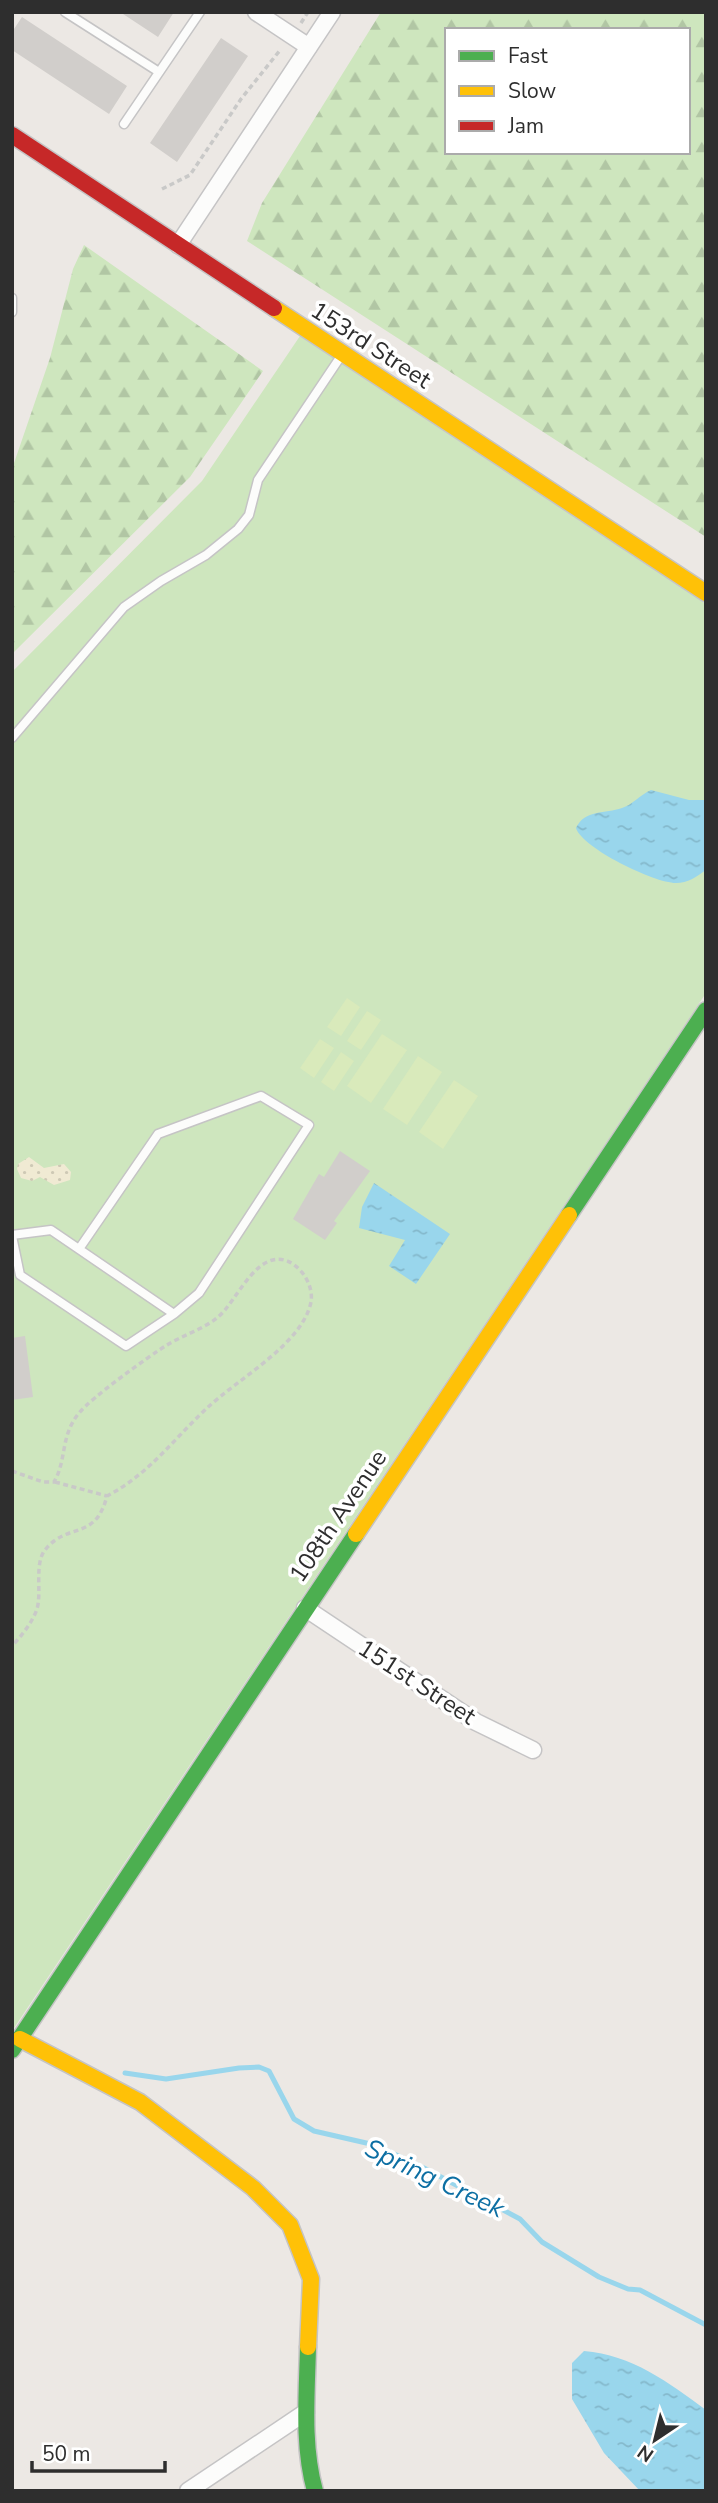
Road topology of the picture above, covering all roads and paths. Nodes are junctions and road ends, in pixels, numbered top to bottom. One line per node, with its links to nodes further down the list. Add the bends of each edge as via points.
1 (65, 12): 8 (lane)
2 (200, 12): 8 (lane)
3 (256, 12): 6 (street)
4 (308, 12): 6 (path)
5 (332, 12): 7 (street)
6 (292, 36): 7 (street); 11 (path, via 241,99 190,175)
7 (309, 47): 12 (street)
8 (159, 72): 9 (lane)
9 (124, 124)
10 (12, 135): 12 (street, 153rd Street)
11 (162, 189)
12 (178, 245): 15 (street, 153rd Street)
13 (12, 298): 14 (lane)
14 (12, 312)
15 (343, 354): 16 (street, 153rd Street); 17 (lane, via 258,480 249,515 238,529 124,607)
16 (706, 593)
17 (12, 738)
18 (706, 1010): 26 (street, 108th Avenue)
19 (12, 1235): 20 (lane, via 51,1230); 21 (lane)
20 (79, 1249): 22 (lane); 22 (lane, via 158,1133 261,1096 309,1125 198,1293)
21 (16, 1277): 22 (lane, via 126,1346)
22 (174, 1314)
23 (12, 1471): 24 (path)
24 (54, 1482): 25 (path); 25 (path, via 63,1442 80,1411 165,1346 219,1317 249,1275 272,1261 291,1263 308,1279 311,1304 300,1325 208,1407 148,1470)
25 (107, 1496): 27 (path, via 102,1515 92,1525 58,1537 42,1553 37,1610)
26 (305, 1608): 28 (street, 151st Street, via 476,1722); 29 (street, 108th Avenue)
27 (12, 1646)
28 (533, 1750)
29 (16, 2044): 30 (street, via 140,2102 253,2188 290,2225 311,2279)
30 (306, 2412): 31 (street); 32 (street)
31 (188, 2491)
32 (315, 2491)

